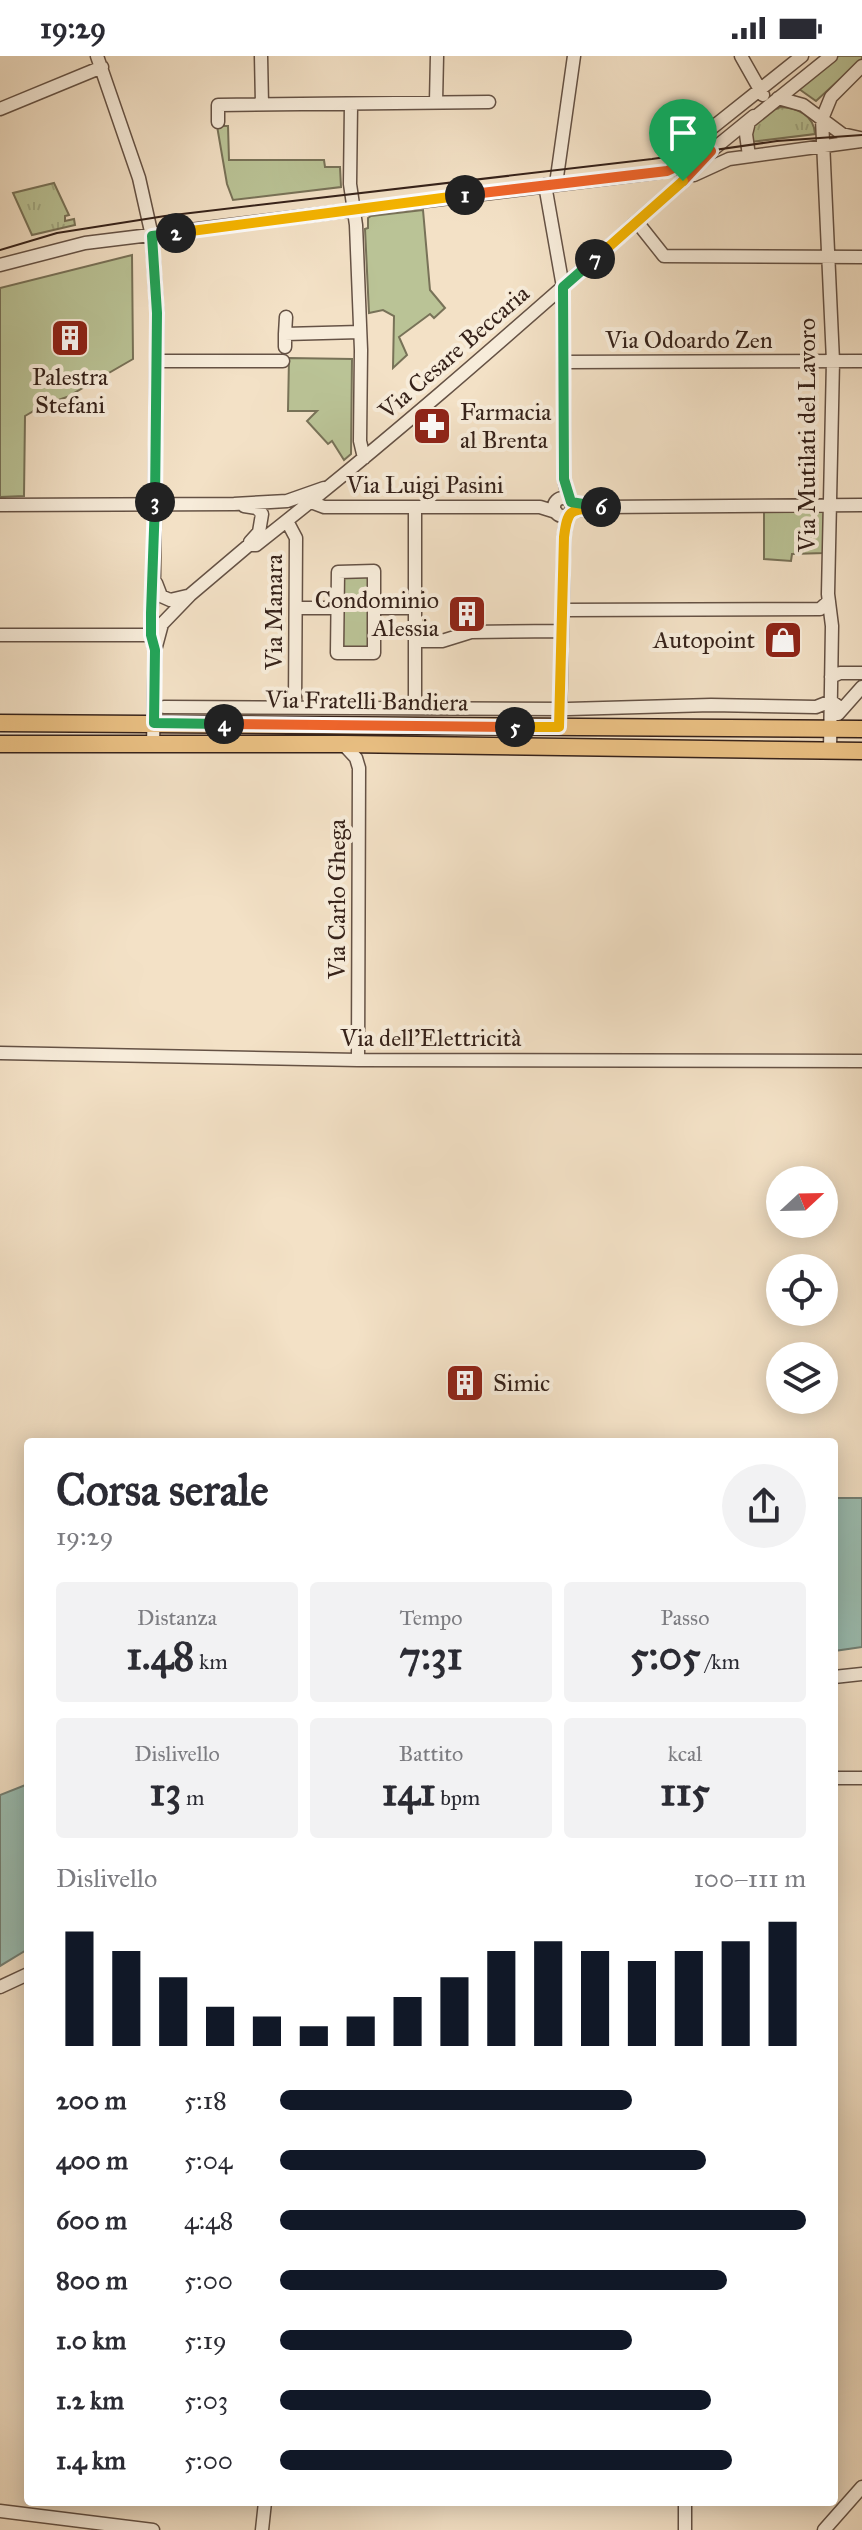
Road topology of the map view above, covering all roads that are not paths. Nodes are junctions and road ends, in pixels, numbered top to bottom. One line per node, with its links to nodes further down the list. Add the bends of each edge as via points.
1 (261, 56): 13 (street)
2 (437, 56): 11 (street)
3 (574, 56): 25 (street)
4 (741, 56): 9 (street)
5 (802, 56): 9 (street)
6 (831, 56): 10 (street)
7 (99, 62): 15 (street); 28 (street, via 139,178)
8 (862, 66): 17 (street, via 831,97)
9 (760, 89): 10 (street); 19 (street)
10 (774, 101): 16 (street); 17 (street, via 803,105)
11 (436, 102): 12 (street); 14 (street)
12 (489, 102)
13 (262, 104): 14 (street); 18 (street, via 218,105)
14 (351, 105): 26 (street)
15 (0, 109)
16 (754, 116): 22 (street); 23 (street, via 747,128)
17 (822, 119): 20 (street); 21 (street, Via Mutilati del Lavoro)
18 (218, 122)
19 (703, 135)
20 (861, 141): 21 (street)
21 (822, 148): 23 (street); 30 (street, Via Mutilati del Lavoro)
22 (711, 151): 24 (street, Via Cesare Beccaria); 25 (street, via 667,171)
23 (749, 156): 24 (street, via 720,161)
24 (683, 181): 27 (street, Via Cesare Beccaria)
25 (551, 184): 26 (street); 32 (street)
26 (353, 202): 28 (street); 34 (street)
27 (637, 222): 30 (street, via 664,256); 32 (street, Via Cesare Beccaria)
28 (152, 236): 31 (street, via 85,243); 37 (street)
29 (862, 257): 30 (street)
30 (827, 258): 39 (street, Via Mutilati del Lavoro)
31 (0, 265)
32 (563, 287): 41 (street); 42 (street, Via Cesare Beccaria)
33 (286, 317): 35 (street)
34 (360, 332): 35 (street); 42 (street)
35 (285, 334): 36 (street)
36 (285, 347)
37 (157, 361): 38 (street); 46 (street)
38 (283, 361)
39 (833, 361): 40 (street, Via Odoardo Zen); 41 (street, Via Odoardo Zen); 50 (street, Via Mutilati del Lavoro)
40 (862, 361)
41 (564, 362): 53 (street)
42 (364, 458): 43 (street, Via Cesare Beccaria)
43 (330, 485): 44 (street, Via Cesare Beccaria); 48 (street, Via Cesare Beccaria, via 287,501)
44 (311, 502): 52 (street, Via Luigi Pasini, via 324,507); 54 (street, Via Cesare Beccaria)
45 (142, 504): 46 (street); 49 (street); 55 (street)
46 (155, 504): 47 (street, Via Cesare Beccaria); 55 (street)
47 (180, 504): 48 (street, Via Cesare Beccaria); 55 (street)
48 (234, 504): 56 (street, via 262,514 259,532)
49 (0, 505)
50 (830, 505): 51 (street, Via Luigi Pasini); 53 (street, Via Luigi Pasini); 59 (street, Via Mutilati del Lavoro)
51 (862, 505)
52 (415, 507): 53 (street, Via Luigi Pasini); 63 (street)
53 (563, 507): 64 (street)
54 (287, 521): 56 (street, Via Cesare Beccaria); 60 (street, Via Manara, via 296,538)
55 (156, 523): 57 (street)
56 (249, 545): 58 (street, Via Cesare Beccaria)
57 (154, 576): 58 (street, via 161,596 170,600); 67 (street)
58 (190, 595): 69 (street, Via Cesare Beccaria, via 162,624)
59 (824, 605): 64 (street); 71 (street, via 831,621)
60 (296, 608): 61 (street); 75 (street, Via Manara)
61 (338, 608): 62 (street, via 338,572 374,571); 62 (street, via 337,653 374,653)
62 (374, 608): 63 (street)
63 (416, 608): 68 (street)
64 (563, 610): 65 (street)
65 (561, 631): 68 (street, via 471,632 442,641); 77 (street)
66 (0, 635): 67 (street)
67 (151, 635): 69 (street)
68 (416, 641): 76 (street)
69 (155, 650): 80 (street)
70 (862, 673): 71 (street)
71 (831, 677): 73 (street)
72 (862, 687): 78 (street)
73 (831, 701): 77 (street, Via Fratelli Bandiera, via 816,707); 78 (street); 81 (street)
74 (164, 707): 75 (street, Via Fratelli Bandiera)
75 (295, 707): 76 (street, Via Fratelli Bandiera)
76 (415, 708): 77 (street, Via Fratelli Bandiera)
77 (561, 709): 82 (street)
78 (842, 709): 81 (street)
79 (0, 723): 80 (main road, Via Fratelli Bandiera)
80 (154, 723): 82 (main road, Via Fratelli Bandiera); 86 (street)
81 (831, 726): 82 (main road, Via Fratelli Bandiera); 83 (main road, Via Fratelli Bandiera); 87 (street)
82 (559, 727)
83 (862, 729)
84 (0, 744): 86 (main road, Via Fratelli Bandiera)
85 (343, 744): 86 (main road, Via Fratelli Bandiera); 87 (main road, Via Fratelli Bandiera); 90 (street, Via Carlo Ghega, via 359,768)
86 (153, 745)
87 (830, 750): 88 (main road, Via Fratelli Bandiera)
88 (862, 751)
89 (0, 1053): 90 (street, Via dell'Elettricità)
90 (358, 1060): 91 (street, Via dell'Elettricità)
91 (862, 1061)
92 (862, 1674): 93 (street)
93 (838, 1677)
94 (838, 1778): 95 (street)
95 (862, 1778)
96 (24, 1976): 97 (street)
97 (0, 1987)
98 (862, 2487): 105 (street)
99 (265, 2506): 103 (street)
100 (685, 2506): 104 (street)
101 (0, 2511): 102 (street)
102 (153, 2530)
103 (262, 2530)
104 (685, 2530)
105 (824, 2530)

